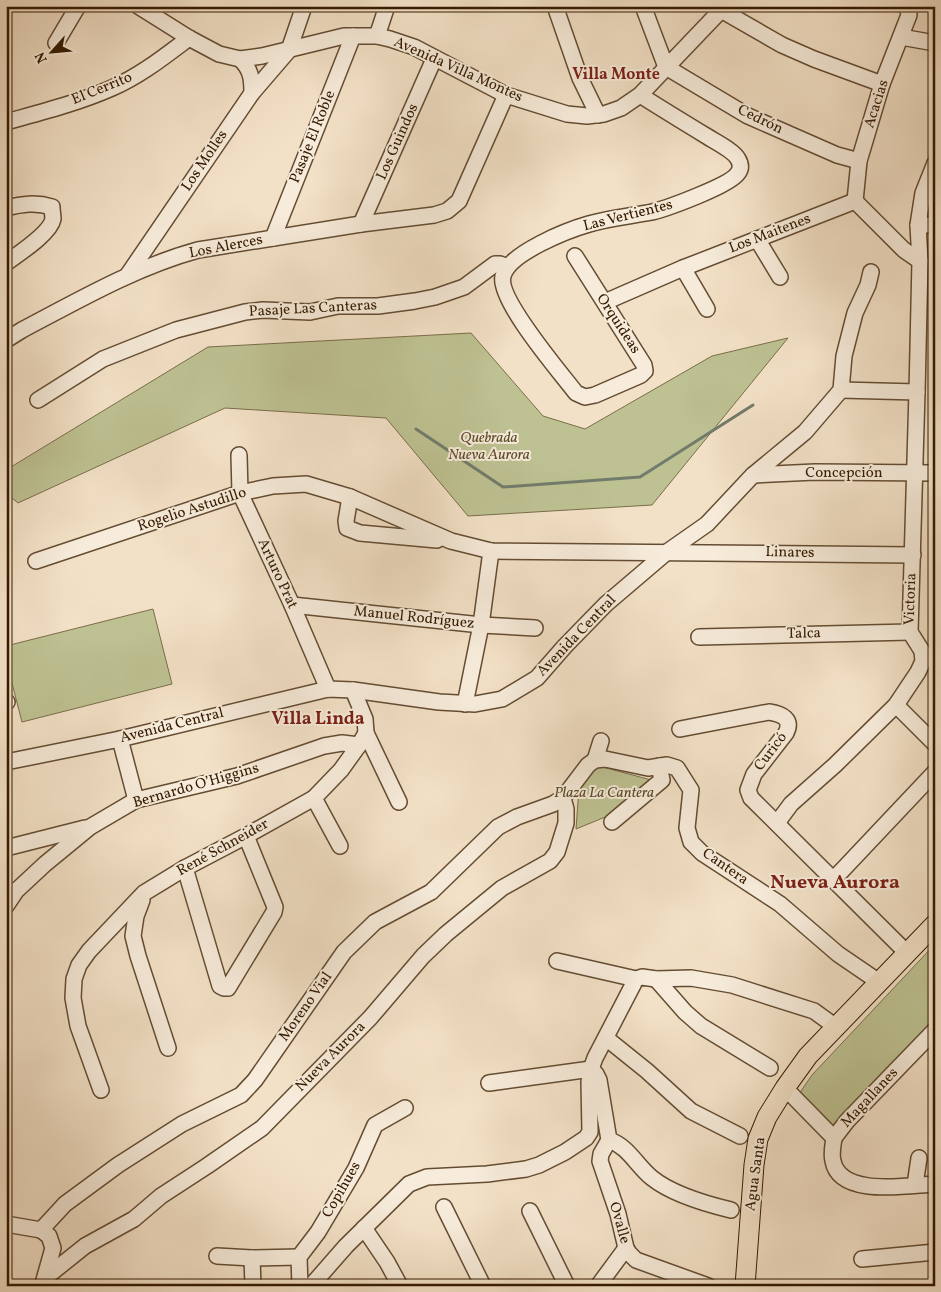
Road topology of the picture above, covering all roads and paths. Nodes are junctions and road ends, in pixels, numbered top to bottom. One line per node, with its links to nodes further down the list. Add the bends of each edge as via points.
1 (78, 6): 13 (street)
2 (138, 6): 12 (street)
3 (304, 6): 15 (street)
4 (387, 6): 10 (street)
5 (555, 6): 23 (street, via 580,78)
6 (643, 6): 18 (street)
7 (723, 8): 18 (street, Avenida Villa Montes); 19 (street, via 782,45)
8 (906, 8): 11 (street, Acacias, via 909,16)
9 (353, 36): 10 (street, Avenida Villa Montes); 15 (street, Avenida Villa Montes); 32 (street, Pasaje El Roble)
10 (377, 36): 17 (street, Avenida Villa Montes, via 402,42)
11 (901, 37): 14 (street); 19 (street, Acacias)
12 (189, 38): 16 (street, via 219,54); 24 (street, El Cerrito, via 137,76 112,88)
13 (56, 43)
14 (935, 43)
15 (289, 50): 16 (street, Avenida Villa Montes); 20 (street, Los Molles)
16 (240, 59): 20 (street, via 252,79)
17 (434, 59): 21 (street, Avenida Villa Montes); 29 (street, Los Guindos)
18 (666, 67): 22 (street, Avenida Villa Montes); 25 (street, Cedrón, via 748,116 836,155)
19 (882, 84): 25 (street, Acacias)
20 (252, 93): 40 (street, Los Molles)
21 (506, 95): 23 (street, Avenida Villa Montes, via 567,114); 29 (street, Los Alerces, via 459,201 447,211 434,215)
22 (640, 95): 23 (street, Avenida Villa Montes, via 621,108); 37 (street, Las Vertientes, via 738,158 741,166 738,174 689,200 561,234 519,256)
23 (598, 115)
24 (6, 122)
25 (859, 161): 27 (street, Acacias)
26 (935, 163): 30 (street, Victoria, via 923,193)
27 (855, 201): 33 (street, Los Maitenes); 35 (street, via 904,250)
28 (6, 208): 36 (street, via 42,204 52,207 53,219 41,236)
29 (361, 224): 32 (street, Los Alerces)
30 (918, 225): 31 (street); 35 (street, Victoria)
31 (935, 225)
32 (273, 238): 40 (street, Los Alerces, via 198,250)
33 (757, 238): 38 (street, Los Maitenes); 41 (street)
34 (575, 256): 42 (street, Orquideas)
35 (920, 261): 46 (street, Victoria)
36 (6, 263)
37 (507, 267): 42 (street, Orquideas, via 503,288 521,321 576,393 585,397 645,371 644,364); 47 (street, Pasaje Las Canteras, via 495,264 464,287 415,301 378,306 338,306 310,312 245,312 176,330 103,358)
38 (683, 268): 42 (street, Los Maitenes); 43 (street)
39 (871, 272): 45 (street, via 844,356)
40 (126, 276): 44 (street, Los Alerces)
41 (780, 277)
42 (605, 302)
43 (707, 309)
44 (6, 340)
45 (841, 390): 46 (street); 51 (street, Avenida Central, via 805,432)
46 (918, 392): 49 (street, Victoria)
47 (38, 400)
48 (239, 455): 52 (street, Arturo Prat)
49 (914, 473): 50 (street, Concepción); 51 (street, Concepción); 57 (street, Victoria)
50 (935, 473)
51 (753, 475): 56 (street, Avenida Central, via 707,524)
52 (240, 493): 53 (street, Rogelio Astudillo, via 306,484); 58 (street, Rogelio Astudillo); 59 (street, Arturo Prat)
53 (350, 497): 54 (street, Rogelio Astudillo); 54 (street, Rogelio Astudillo, via 347,528 360,533)
54 (450, 541): 55 (street, Rogelio Astudillo)
55 (491, 551): 56 (street, Rogelio Astudillo); 60 (street)
56 (667, 552): 57 (street, Linares); 66 (street, Avenida Central, via 606,604 537,678 502,699)
57 (913, 555): 62 (street, Victoria)
58 (36, 561)
59 (292, 605): 60 (street, Manuel Rodríguez); 64 (street, Arturo Prat)
60 (481, 624): 61 (street, Manuel Rodríguez); 66 (street)
61 (535, 628)
62 (910, 632): 63 (street, Talca); 67 (street, Victoria, via 922,651 922,661)
63 (698, 637)
64 (328, 689): 65 (street, Avenida Central); 69 (street, Avenida Central)
65 (352, 690): 66 (street, Avenida Central); 70 (street, via 365,719)
66 (465, 704)
67 (896, 705): 72 (street); 82 (street, Victoria, via 791,804)
68 (680, 729): 82 (street, Curicó, via 769,712 781,714 788,721 786,734 754,774 748,790 751,798)
69 (120, 739): 74 (street, Avenida Central); 79 (street)
70 (363, 739): 77 (street, René Schneider, via 341,770); 79 (street, Bernardo O’Higgins, via 324,746 236,776); 80 (street)
71 (601, 741): 73 (street, Moreno Vial)
72 (935, 744)
73 (595, 760): 75 (street, via 648,768); 78 (street, Moreno Vial)
74 (6, 762)
75 (663, 766): 81 (street, via 662,780); 96 (street, Cantera, via 677,768 691,790 687,828 691,842 702,853 780,904 838,954)
76 (935, 772): 88 (street)
77 (314, 798): 84 (street, René Schneider); 85 (street)
78 (563, 798): 118 (street, Moreno Vial, via 498,827 431,892 375,922 344,952 255,1080 241,1095 182,1124 118,1165 65,1204); 125 (street, Nueva Aurora, via 566,823 558,852 550,861 502,888 446,934 370,1018 262,1128 160,1196 134,1219 85,1246)
79 (136, 800): 83 (street, Bernardo O’Higgins)
80 (400, 802)
81 (612, 822)
82 (777, 823): 88 (street)
83 (90, 827): 86 (street); 90 (street, Bernardo O’Higgins, via 45,864)
84 (246, 836): 87 (street, René Schneider); 87 (street, via 275,907 228,988 220,986)
85 (340, 846)
86 (6, 848)
87 (185, 868): 89 (street, René Schneider)
88 (833, 880): 92 (street)
89 (144, 894): 100 (street, via 133,936); 105 (street, René Schneider, via 89,951 74,979 73,998 78,1026)
90 (6, 906)
91 (935, 924): 92 (main road, Agua Santa)
92 (907, 953): 96 (main road, Agua Santa)
93 (557, 961): 95 (street)
94 (656, 979): 95 (street, via 642,977); 97 (street, via 691,978 732,985 814,1011); 101 (street, via 701,1026)
95 (636, 980): 99 (street)
96 (879, 982): 97 (main road, Agua Santa)
97 (836, 1027): 104 (main road, Agua Santa, via 808,1056)
98 (935, 1030): 108 (street, Magallanes)
99 (606, 1038): 102 (street); 107 (street, via 690,1111)
100 (168, 1048)
101 (770, 1068)
102 (591, 1069): 103 (street); 109 (street, via 599,1080); 117 (street, via 590,1132 580,1142 553,1159 526,1170 427,1177 409,1184)
103 (489, 1083)
104 (785, 1088): 108 (street, Magallanes); 133 (main road, Agua Santa, via 758,1139)
105 (101, 1090)
106 (405, 1108): 122 (street, Copihues, via 375,1125 356,1168 318,1232)
107 (740, 1136)
108 (834, 1138): 112 (street, via 834,1167 847,1179 869,1187)
109 (609, 1140): 114 (street, via 626,1151 662,1186); 119 (street, Ovalle, via 600,1161)
110 (919, 1158): 112 (street)
111 (935, 1184): 112 (street)
112 (915, 1185)
113 (444, 1207): 129 (street)
114 (731, 1210)
115 (530, 1211): 130 (street)
116 (6, 1224): 118 (street)
117 (364, 1228): 126 (street); 128 (street)
118 (41, 1230): 125 (street, via 49,1236 53,1248)
119 (626, 1248): 131 (street); 132 (street, Ovalle, via 636,1260)
120 (935, 1252): 124 (street)
121 (216, 1256): 123 (street)
122 (299, 1257): 123 (street); 126 (street)
123 (252, 1258): 127 (street)
124 (862, 1259)
125 (42, 1282)
126 (309, 1285)
127 (253, 1286)
128 (400, 1286)
129 (483, 1286)
130 (567, 1286)
131 (598, 1286)
132 (708, 1286)
133 (744, 1286)

